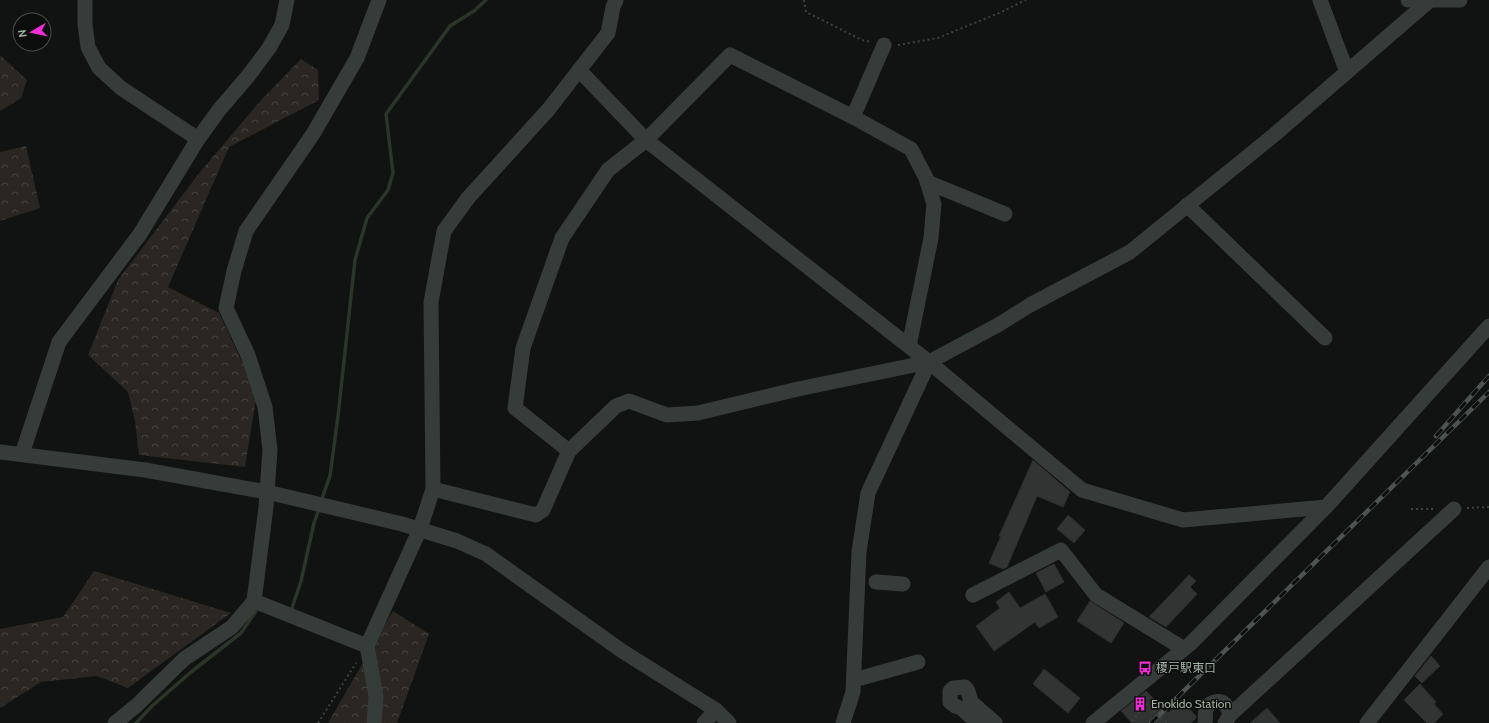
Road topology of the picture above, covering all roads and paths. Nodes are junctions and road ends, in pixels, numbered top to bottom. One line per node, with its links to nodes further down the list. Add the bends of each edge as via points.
1 (85, 0): 15 (street, via 88,46 99,68 121,88)
2 (287, 0): 15 (street, via 282,26 269,48)
3 (379, 0): 28 (street, via 357,58 313,134 246,231 234,271 226,308 248,355 265,407 270,450)
4 (616, 0): 12 (street, via 608,33)
5 (804, 0): 11 (path, via 806,12 862,40)
6 (1026, 0): 11 (path, via 938,38)
7 (1320, 0): 13 (street)
8 (1408, 0): 10 (street)
9 (1460, 0): 10 (street)
10 (1429, 1): 13 (street)
11 (884, 45): 14 (street)
12 (579, 70): 16 (street); 27 (street, via 548,110 468,198 444,231 431,302)
13 (1347, 72): 18 (street)
14 (853, 117): 16 (street, via 730,55); 17 (street, via 911,149)
15 (198, 139): 26 (street, via 140,234 59,342)
16 (646, 140): 22 (street); 24 (street, via 608,170 562,238 523,348 515,408)
17 (927, 182): 19 (street); 22 (street, via 934,204 932,238)
18 (1187, 205): 21 (street); 23 (street, via 1130,252)
19 (1005, 214)
20 (1489, 326): 29 (street)
21 (1325, 338)
22 (909, 346): 23 (street)
23 (929, 362): 24 (street, via 698,413 667,415 629,402 616,406); 29 (street, via 1082,490 1183,520); 40 (street, via 868,493 859,552)
24 (569, 450): 27 (street, via 543,510 536,515)
25 (0, 452): 26 (street)
26 (22, 454): 28 (street, via 145,470)
27 (433, 489): 31 (street)
28 (267, 492): 31 (street); 36 (street)
29 (1326, 507): 38 (street)
30 (1454, 509): 42 (street)
31 (420, 529): 37 (street); 41 (street, via 486,554 622,651)
32 (1489, 567): 55 (street)
33 (876, 582): 34 (street)
34 (903, 584)
35 (973, 596): 38 (street, via 1062,550 1096,595)
36 (254, 601): 37 (street); 44 (street, via 232,628 184,659)
37 (367, 646): 45 (path); 46 (street, via 376,696)
38 (1184, 649): 52 (street)
39 (918, 662): 40 (street)
40 (854, 680): 49 (street, via 854,692)
41 (716, 710): 47 (street); 48 (street)
42 (1227, 719): 54 (street, via 1226,705 1220,701 1213,702 1205,712)
43 (1132, 721): 53 (path, bridge, via 1146,704)
44 (115, 723)
45 (318, 723)
46 (374, 723)
47 (704, 723)
48 (729, 723)
49 (843, 723)
50 (978, 723): 51 (street, via 950,702 950,692 953,688 965,687 971,702)
51 (995, 723)
52 (1093, 723)
53 (1166, 723)
54 (1205, 723)
55 (1368, 723)

